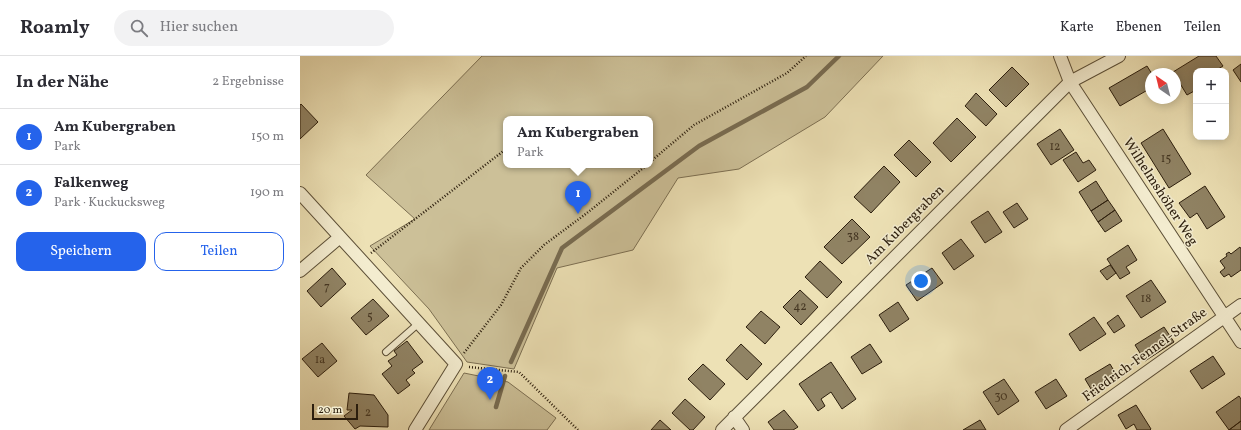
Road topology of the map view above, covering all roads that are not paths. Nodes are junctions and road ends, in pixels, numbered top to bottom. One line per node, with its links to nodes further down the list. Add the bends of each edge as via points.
1 (1060, 56): 3 (street, Wilhelmshöher Weg)
2 (1119, 56): 3 (street, Am Kubergraben)
3 (1070, 82): 8 (street, Wilhelmshöher Weg); 12 (street, Am Kubergraben)
4 (300, 193): 5 (street)
5 (340, 237): 6 (street); 9 (street)
6 (300, 272)
7 (1241, 305): 8 (street, Friedrich-Fennel-Straße)
8 (1224, 317): 10 (street, Wilhelmshöher Weg); 16 (street, Friedrich-Fennel-Straße)
9 (419, 323): 11 (lane); 13 (street, via 456,364)
10 (1241, 342)
11 (386, 352)
12 (734, 417): 14 (street, Am Kubergraben); 15 (street)
13 (415, 430)
14 (722, 430)
15 (742, 430)
16 (1066, 430)

